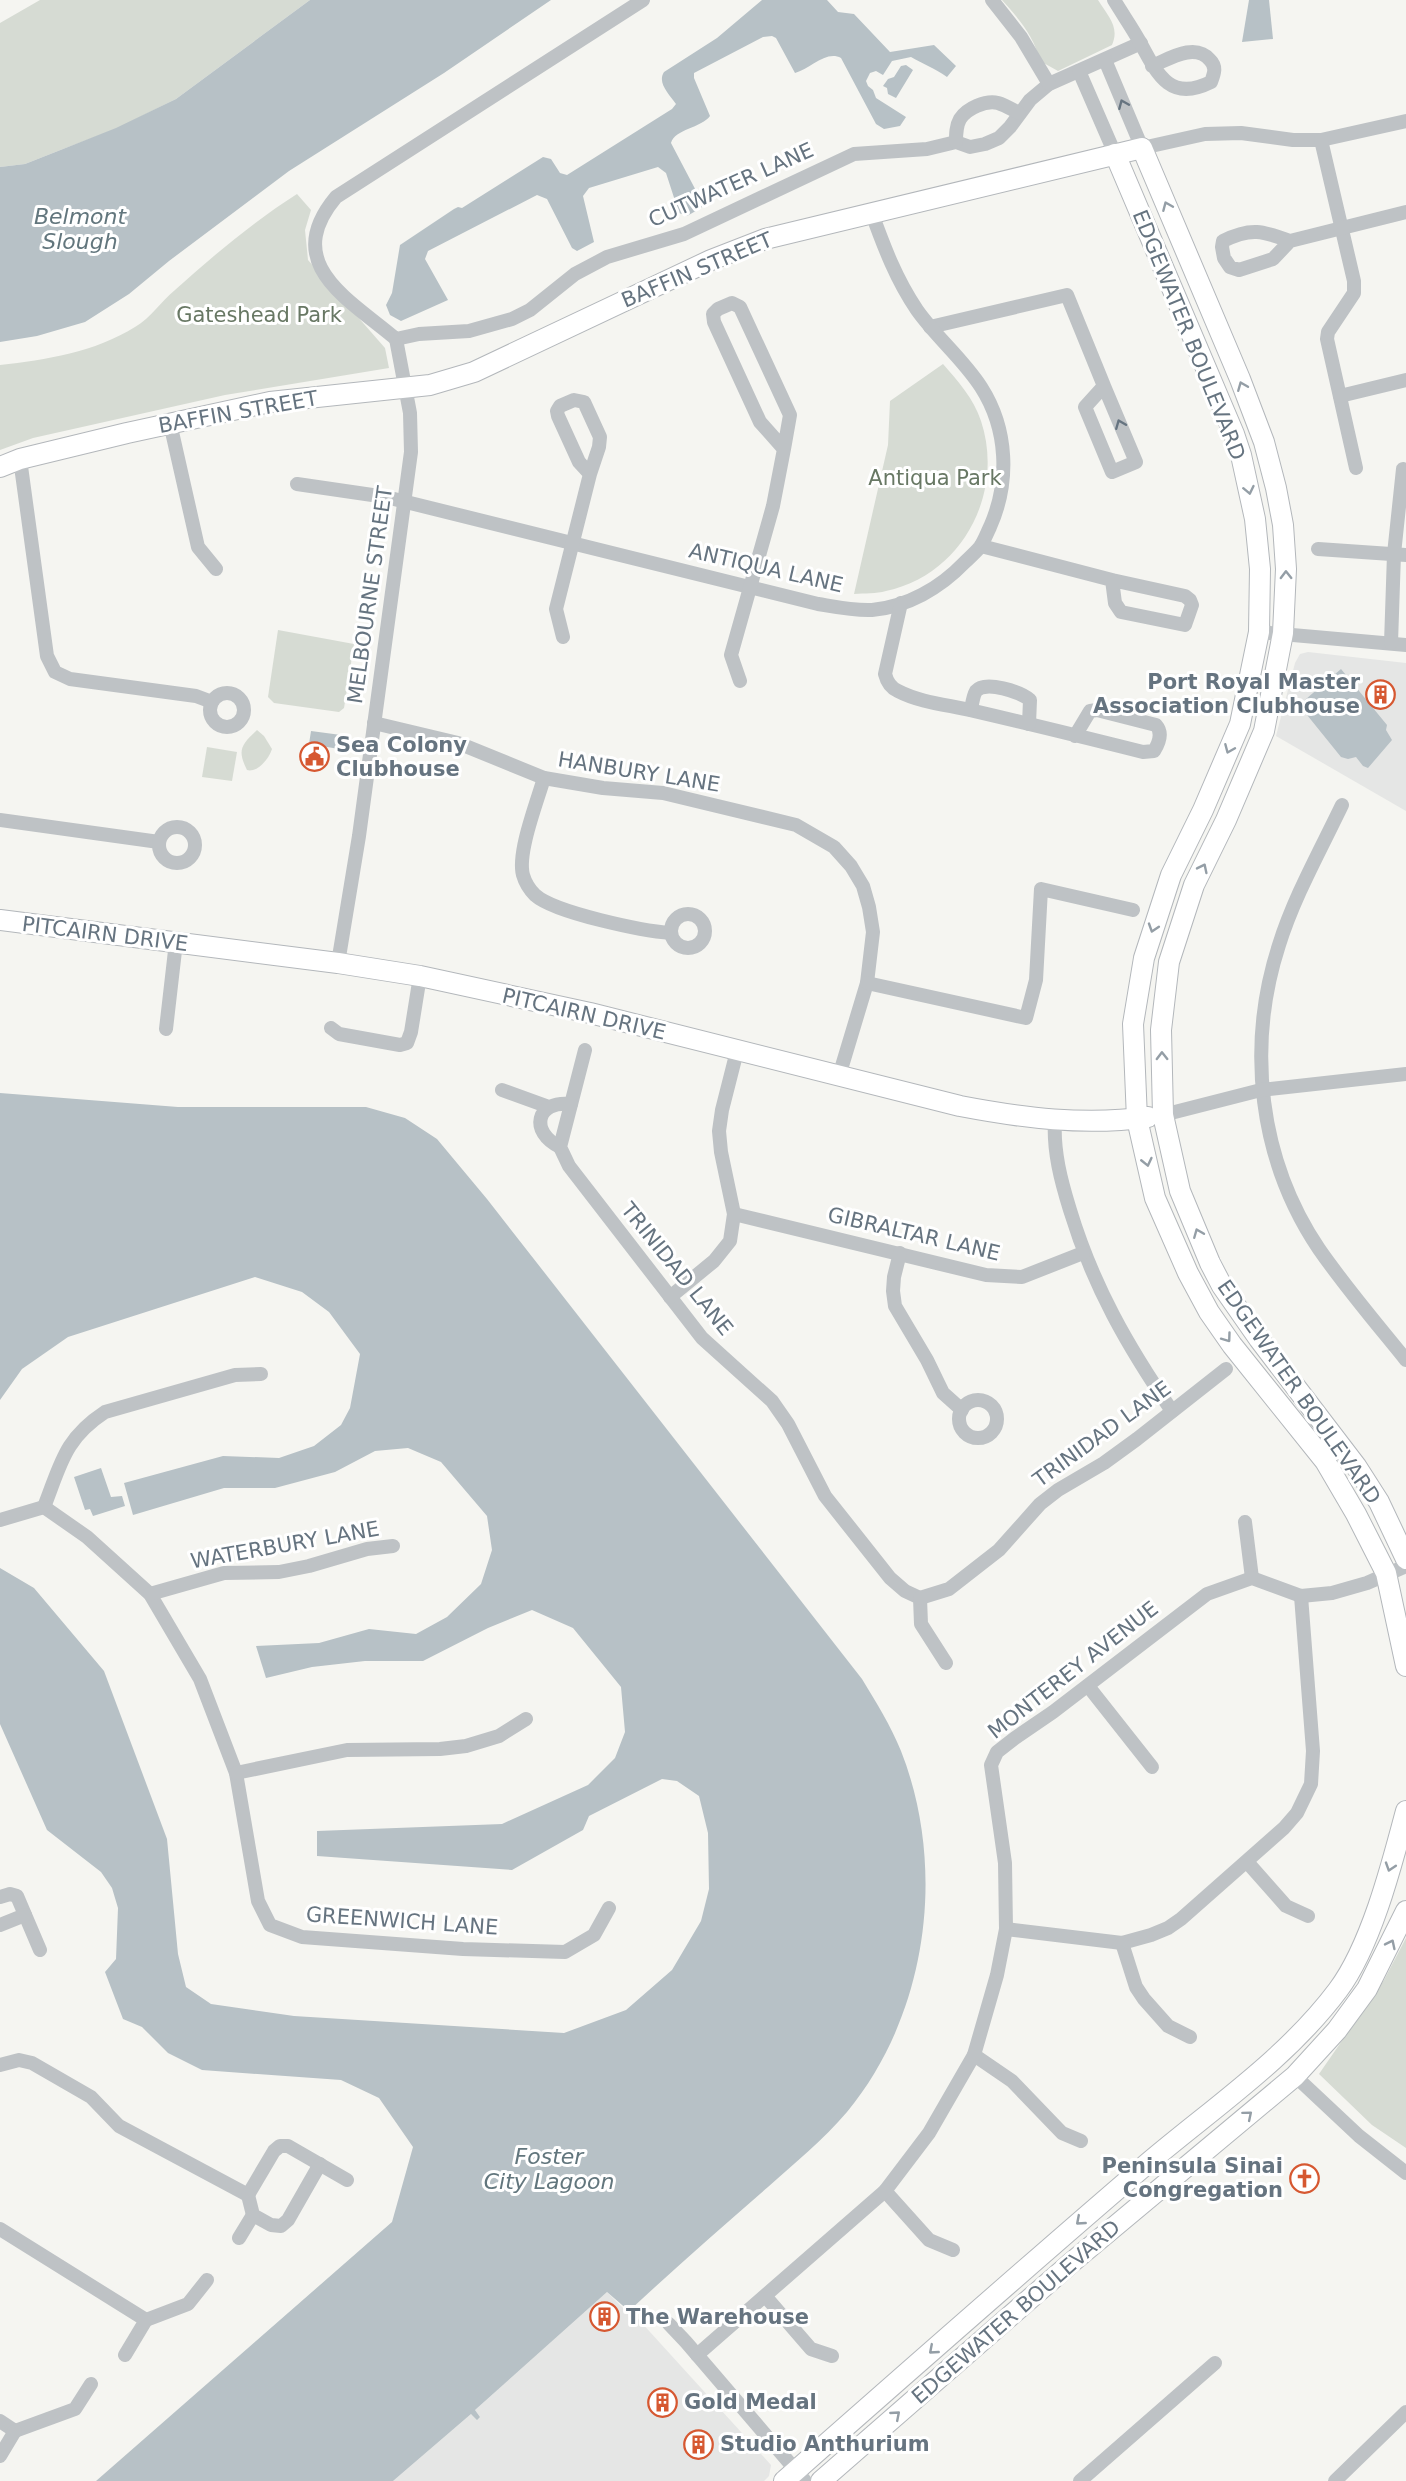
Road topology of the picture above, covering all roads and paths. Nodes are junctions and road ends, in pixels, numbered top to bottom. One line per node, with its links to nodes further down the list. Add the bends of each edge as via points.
1 (643, 0): 20 (street, via 336,197 325,210 315,242 322,272)
2 (992, 0): 8 (street, via 1021,37)
3 (1114, 0): 4 (street)
4 (1141, 43): 5 (street, CUTWATER LANE); 6 (street)
5 (1105, 60): 7 (street, CUTWATER LANE); 13 (street, EDGEWATER BOULEVARD, one-way to 5)
6 (1152, 66)
7 (1078, 71): 8 (street, CUTWATER LANE); 14 (street, EDGEWATER BOULEVARD)
8 (1049, 84): 9 (street, CUTWATER LANE)
9 (1019, 113): 12 (street, CUTWATER LANE, via 999,138 970,147); 12 (street, via 998,103 978,106 960,119)
10 (1406, 121): 11 (street, BAFFIN STREET)
11 (1321, 140): 13 (street, BAFFIN STREET, via 1205,134); 17 (street)
12 (956, 142): 20 (street, CUTWATER LANE, via 927,150 854,154 684,234 607,257 575,274 530,310 512,319 469,331)
13 (1142, 148): 14 (street, BAFFIN STREET); 43 (street, EDGEWATER BOULEVARD, one-way to 13, via 1283,525 1264,442)
14 (1115, 154): 15 (street, BAFFIN STREET); 42 (street, EDGEWATER BOULEVARD, one-way to 42, via 1241,455 1255,519 1260,569)
15 (871, 212): 19 (street, ANTIQUA LANE, via 890,264); 22 (street, BAFFIN STREET, via 765,239 711,260 474,372 430,385)
16 (1406, 212): 17 (street)
17 (1343, 227): 18 (street); 24 (street, via 1354,293 1327,339)
18 (1290, 241)
19 (930, 327): 23 (street, via 1067,295); 35 (street, ANTIQUA LANE, via 980,385 1001,436 1004,473 999,501)
20 (396, 339): 22 (street, MELBOURNE STREET)
21 (1406, 380): 24 (street)
22 (406, 386): 25 (street, BAFFIN STREET, via 270,402); 33 (street, MELBOURNE STREET, via 411,452)
23 (1104, 386): 23 (street, one-way to 23, via 1085,407 1112,472 1136,462)
24 (1340, 396): 29 (street)
25 (170, 423): 27 (street, BAFFIN STREET); 38 (street, via 198,547)
26 (784, 449): 26 (street, via 790,415 740,307 732,303 712,314 714,322 760,422); 40 (street, via 773,506)
27 (20, 459): 28 (street, BAFFIN STREET); 48 (street, via 47,656 55,672 70,679 196,696)
28 (0, 467)
29 (1356, 468)
30 (1403, 469): 37 (street)
31 (590, 474): 31 (street, via 579,462 558,416 560,406 574,400 584,402 600,437); 34 (street)
32 (297, 484): 33 (street, ANTIQUA LANE)
33 (405, 502): 34 (street, ANTIQUA LANE); 50 (street, MELBOURNE STREET)
34 (572, 543): 40 (street, ANTIQUA LANE); 44 (street, via 556,609)
35 (981, 546): 39 (street); 41 (street, ANTIQUA LANE, via 939,585)
36 (1318, 549): 37 (street)
37 (1400, 554): 45 (street)
38 (216, 569)
39 (1112, 580): 39 (street, via 1185,596 1192,605 1185,625 1121,612 1115,603)
40 (750, 586): 41 (street, ANTIQUA LANE, via 818,604 855,609 873,610); 47 (street, via 731,655)
41 (901, 603): 49 (street, via 887,660 887,681 906,695)
42 (1259, 632): 43 (street); 75 (street, EDGEWATER BOULEVARD, one-way to 75, via 1240,724 1170,875 1144,958 1133,1024)
43 (1283, 633): 45 (street); 74 (street, EDGEWATER BOULEVARD, one-way to 43, via 1161,1030 1169,963 1194,885 1264,731)
44 (563, 637)
45 (1391, 643): 46 (street)
46 (1406, 645)
47 (740, 681)
48 (212, 702)
49 (971, 710): 51 (street); 51 (street, via 976,692 983,687 1021,694 1030,700)
50 (374, 723): 53 (street, HANBURY LANE, via 458,743); 61 (street, MELBOURNE STREET)
51 (1029, 724): 52 (street)
52 (1075, 736): 52 (street, via 1149,753 1159,744 1160,735 1156,724 1097,710 1086,715)
53 (544, 778): 59 (street, via 522,858 523,875 535,895 576,912); 63 (street, HANBURY LANE, via 674,795 796,825 817,836 834,847 863,886 873,932)
54 (1342, 805): 71 (street, via 1288,921 1268,982 1262,1030)
55 (0, 820): 56 (street)
56 (159, 842)
57 (1133, 910): 63 (street, via 1041,889 1036,980 1026,1018)
58 (0, 920): 60 (street, PITCAIRN DRIVE)
59 (671, 933)
60 (176, 942): 61 (street, PITCAIRN DRIVE); 65 (street)
61 (338, 963): 62 (street, PITCAIRN DRIVE)
62 (420, 976): 64 (street, via 406,1043 339,1034); 67 (street, PITCAIRN DRIVE, via 590,1013)
63 (867, 983): 69 (street, HANBURY LANE)
64 (331, 1028)
65 (166, 1029)
66 (585, 1050): 72 (street)
67 (737, 1051): 69 (street, PITCAIRN DRIVE); 78 (street, via 719,1131)
68 (1406, 1074): 71 (street)
69 (839, 1076): 76 (street, PITCAIRN DRIVE, via 960,1106 1020,1118)
70 (501, 1090): 73 (street)
71 (1262, 1090): 74 (street); 82 (street, via 1276,1161 1318,1248)
72 (571, 1104): 73 (street, via 561,1102); 77 (street)
73 (549, 1107): 77 (street, TRINIDAD LANE, via 541,1118 541,1131 549,1142)
74 (1163, 1115): 75 (street, PITCAIRN DRIVE); 91 (street, EDGEWATER BOULEVARD, one-way to 74, via 1379,1502 1356,1466 1222,1287 1180,1191)
75 (1137, 1119): 76 (street, PITCAIRN DRIVE); 93 (street, EDGEWATER BOULEVARD, one-way to 93, via 1155,1198 1209,1312 1325,1461)
76 (1055, 1120): 80 (street, via 1058,1163)
77 (560, 1147): 81 (street, TRINIDAD LANE, via 581,1184)
78 (734, 1214): 79 (street, GIBRALTAR LANE); 81 (street, via 730,1241 724,1251)
79 (900, 1253): 80 (street, GIBRALTAR LANE, via 986,1275 1022,1277); 85 (street, via 894,1277 895,1306 943,1393)
80 (1083, 1253): 86 (street, via 1128,1345)
81 (670, 1297): 97 (street, TRINIDAD LANE, via 702,1338 772,1401 825,1496 890,1578)
82 (1406, 1360)
83 (1226, 1369): 86 (street, TRINIDAD LANE)
84 (261, 1374): 87 (street, via 235,1375 105,1412 74,1438)
85 (962, 1410)
86 (1172, 1411): 97 (street, TRINIDAD LANE, via 1104,1463 1040,1504 999,1550 949,1589)
87 (44, 1507): 88 (street); 95 (street, GREENWICH LANE, via 87,1536)
88 (0, 1520)
89 (1245, 1522): 94 (street)
90 (393, 1546): 95 (street, WATERBURY LANE, via 279,1572 225,1573)
91 (1406, 1559)
92 (1406, 1566): 93 (street)
93 (1386, 1573): 96 (street, via 1332,1593); 99 (street, EDGEWATER BOULEVARD)
94 (1252, 1578): 96 (street); 100 (street, MONTEREY AVENUE, via 1207,1594)
95 (150, 1594): 103 (street, GREENWICH LANE, via 200,1679)
96 (1301, 1596): 105 (street, via 1313,1751 1311,1784 1297,1813)
97 (920, 1598): 98 (street, via 921,1624)
98 (946, 1663)
99 (1406, 1666)
100 (1088, 1686): 102 (street); 112 (street, MONTEREY AVENUE, via 997,1752 991,1765 1005,1863)
101 (526, 1719): 103 (street, via 499,1736 466,1746 347,1750)
102 (1152, 1767)
103 (236, 1773): 107 (street, GREENWICH LANE, via 258,1901 270,1925 302,1937 565,1952 594,1935)
104 (1406, 1811): 113 (street, EDGEWATER BOULEVARD, one-way to 113)
105 (1248, 1863): 110 (street, via 1286,1906); 114 (street, via 1168,1928)
106 (0, 1897): 109 (street, via 17,1896)
107 (609, 1908)
108 (1406, 1911): 119 (street, EDGEWATER BOULEVARD, one-way to 108, via 1337,2030 1367,1989)
109 (25, 1915): 111 (street); 115 (street)
110 (1308, 1916)
111 (0, 1925)
112 (1006, 1929): 114 (street); 117 (street, MONTEREY AVENUE, via 998,1975)
113 (1366, 1935): 119 (street, EDGEWATER BOULEVARD, via 1368,1960 1341,2005 1304,2047); 126 (street, EDGEWATER BOULEVARD, via 1352,1970 1338,1991 1298,2036)
114 (1122, 1942): 116 (street, via 1136,1987 1144,1999 1167,2026)
115 (40, 1950)
116 (1190, 2037)
117 (974, 2055): 120 (street, via 1012,2081 1062,2133); 124 (street, MONTEREY AVENUE, via 929,2133)
118 (0, 2065): 125 (street, via 19,2060 41,2068 91,2097 119,2126)
119 (1295, 2076): 122 (street, via 1359,2136); 126 (street, EDGEWATER BOULEVARD, via 1272,2078 1160,2172); 145 (street, EDGEWATER BOULEVARD, one-way to 119, via 1071,2263)
120 (1081, 2141)
121 (320, 2164): 123 (street); 125 (street, via 288,2146 280,2146); 127 (street, via 288,2220 280,2226 271,2225)
122 (1406, 2173)
123 (347, 2180)
124 (885, 2191): 130 (street, via 929,2240); 132 (street, MONTEREY AVENUE)
125 (248, 2195): 127 (street)
126 (1101, 2204): 144 (street, EDGEWATER BOULEVARD, one-way to 144)
127 (253, 2215): 129 (street)
128 (0, 2229): 133 (street)
129 (239, 2238)
130 (953, 2250)
131 (207, 2280): 133 (street, via 188,2304)
132 (765, 2297): 136 (street, MONTEREY AVENUE); 137 (street, via 811,2349)
133 (146, 2320): 135 (street)
134 (669, 2325): 136 (street)
135 (125, 2355)
136 (697, 2355): 144 (street)
137 (831, 2356)
138 (1215, 2363): 146 (street)
139 (91, 2384): 142 (street, via 75,2409)
140 (1406, 2412): 147 (street)
141 (0, 2421): 142 (street)
142 (15, 2431): 143 (street)
143 (0, 2456)
144 (795, 2478)
145 (820, 2481)
146 (1080, 2481)
147 (1335, 2481)

